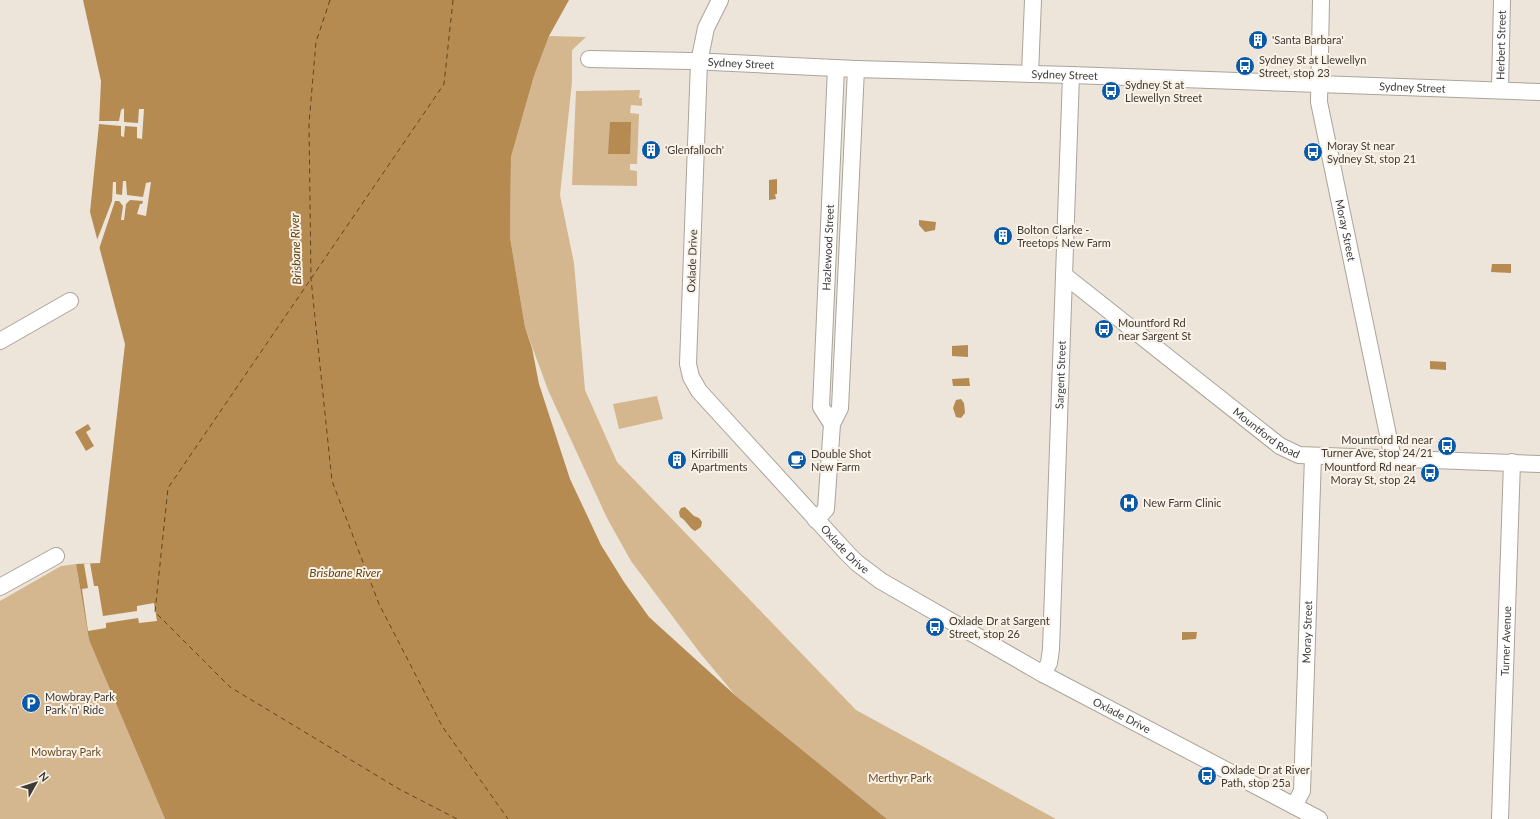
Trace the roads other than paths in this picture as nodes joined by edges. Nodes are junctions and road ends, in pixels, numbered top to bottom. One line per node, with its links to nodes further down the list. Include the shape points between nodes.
1 (720, 0): 6 (street, Oxlade Drive, via 706,28)
2 (1033, 0): 9 (street)
3 (1321, 0): 11 (street, Moray Street)
4 (1502, 0): 12 (street, Herbert Street)
5 (589, 59): 6 (street, Sydney Street)
6 (699, 62): 7 (street, Sydney Street); 22 (street, Oxlade Drive, via 688,364 691,377 699,391)
7 (836, 68): 8 (street, Sydney Street); 17 (street, Hazlewood Street, via 821,407)
8 (856, 69): 9 (street, Sydney Street); 17 (street, Hazlewood Street, via 840,408)
9 (1030, 74): 10 (street, Sydney Street)
10 (1071, 74): 11 (street, Sydney Street); 14 (street, Sargent Street)
11 (1319, 84): 12 (street, Sydney Street); 19 (street, Moray Street, via 1319,102 1325,135)
12 (1500, 89): 13 (street, Sydney Street)
13 (1540, 92)
14 (1064, 275): 18 (street, Mountford Road, via 1280,446 1299,455); 25 (street, Sargent Street, via 1051,649 1049,664)
15 (70, 301): 16 (street)
16 (0, 341)
17 (832, 424): 22 (street, Hazlewood Street, via 826,509)
18 (1313, 456): 19 (street, Mountford Road); 26 (street, Moray Street, via 1302,791)
19 (1393, 459): 20 (street, Mountford Road)
20 (1512, 462): 21 (street, Mountford Road); 28 (street, Turner Avenue)
21 (1540, 464)
22 (816, 520): 25 (street, Oxlade Drive, via 857,564 881,582)
23 (56, 556): 24 (street)
24 (0, 587)
25 (1043, 674): 26 (street, Oxlade Drive)
26 (1294, 806): 27 (street, Oxlade Drive)
27 (1319, 819)
28 (1500, 819)

